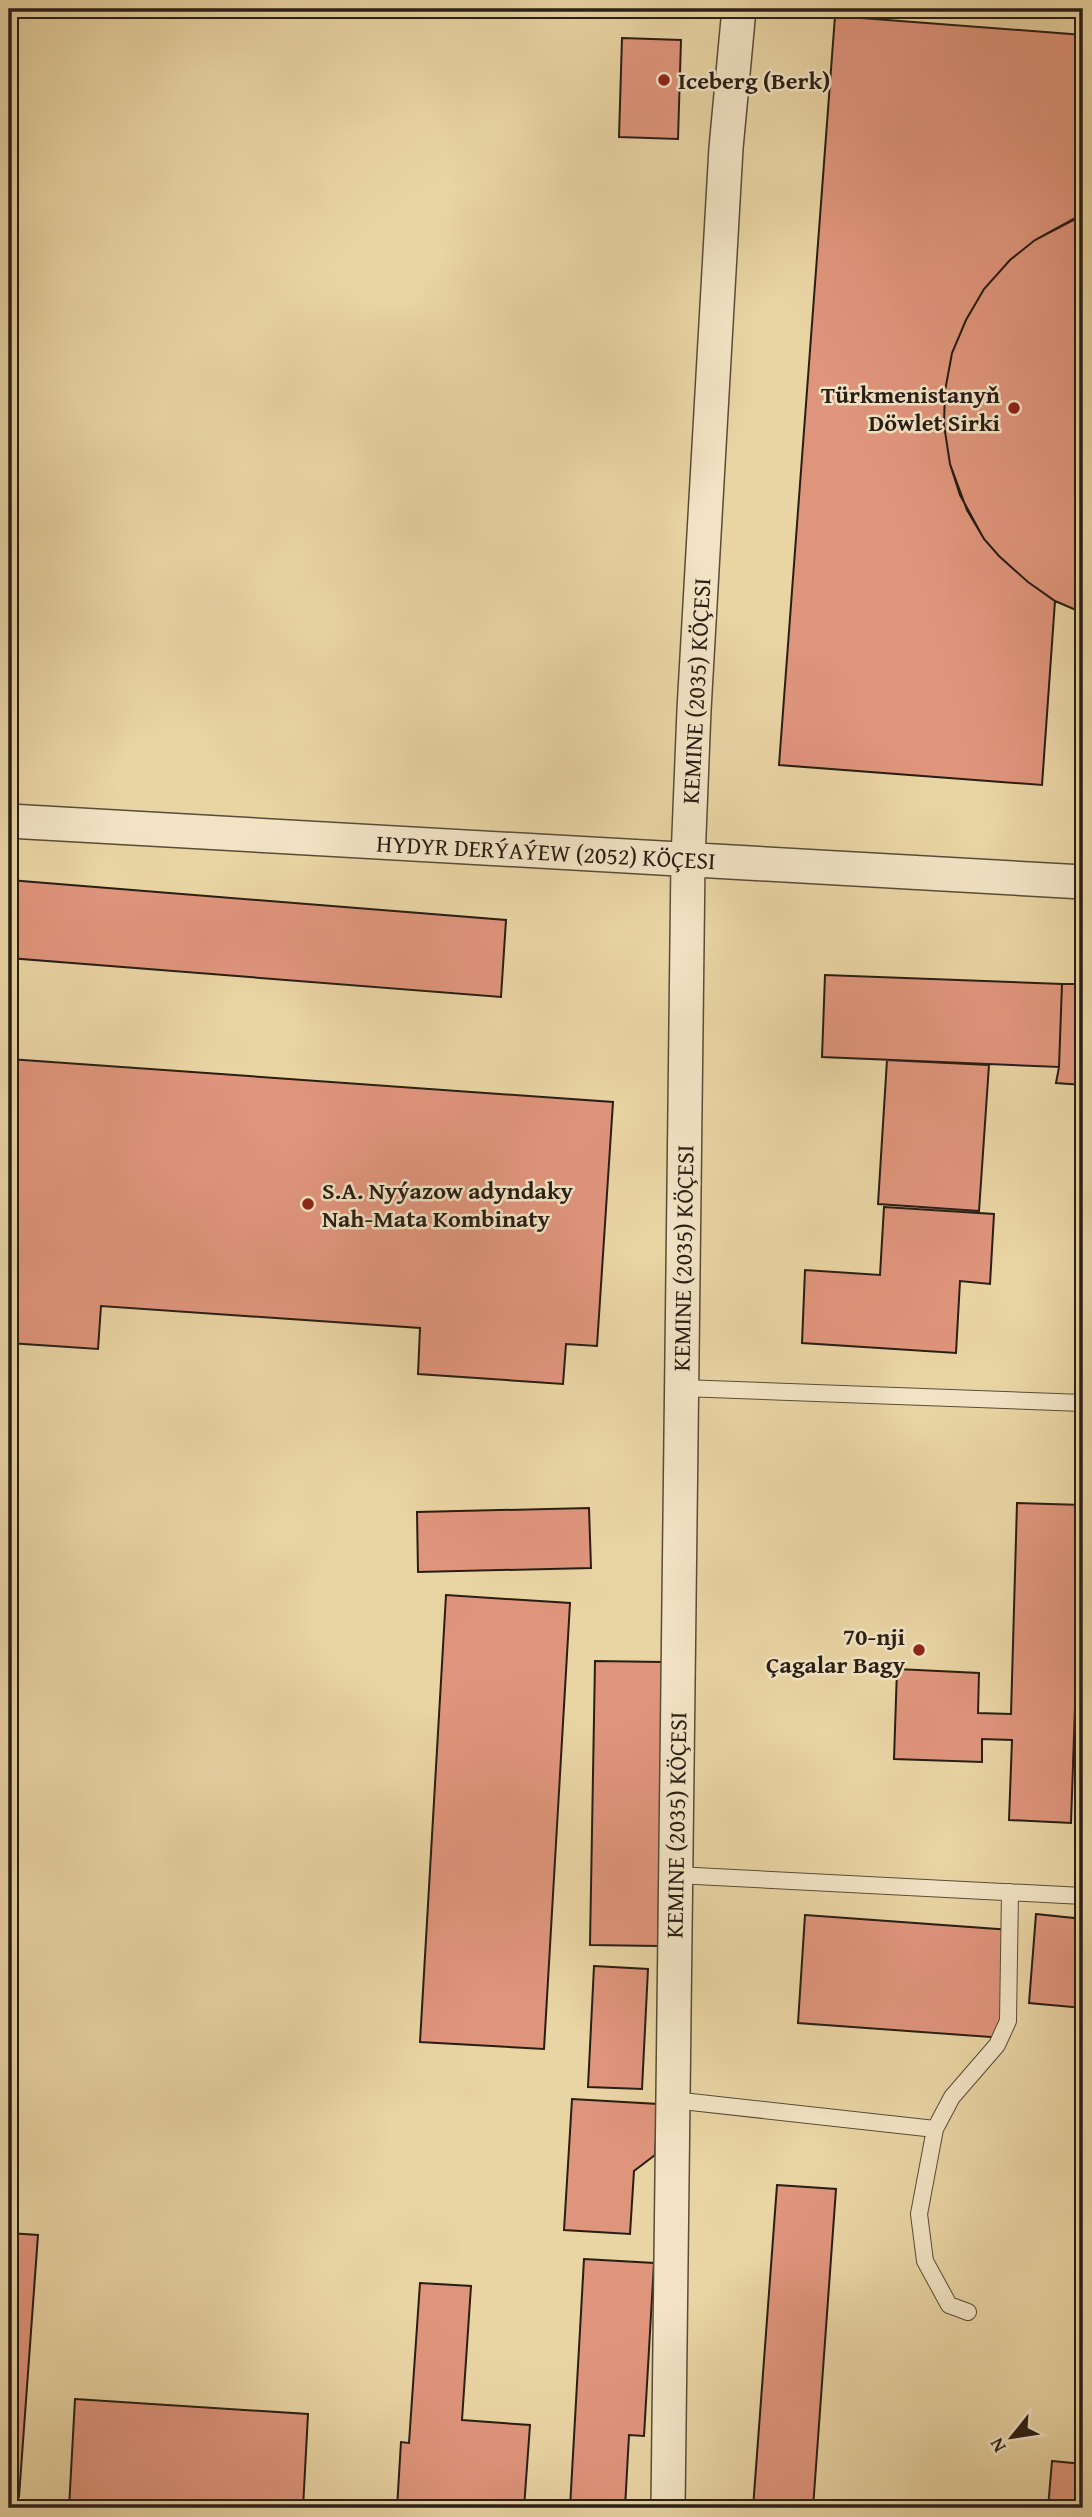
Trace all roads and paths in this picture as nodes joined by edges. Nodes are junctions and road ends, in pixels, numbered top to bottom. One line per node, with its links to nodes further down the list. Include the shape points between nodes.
1 (739, 9): 3 (street, KEMINE (2035) KÖÇESI, via 726,148)
2 (9, 821): 3 (street, HYDYR DERÝAÝEW (2052) KÖÇESI)
3 (688, 860): 4 (street, HYDYR DERÝAÝEW (2052) KÖÇESI); 5 (street, KEMINE (2035) KÖÇESI)
4 (1083, 881)
5 (682, 1388): 6 (lane); 7 (street, KEMINE (2035) KÖÇESI)
6 (1083, 1403)
7 (676, 1875): 8 (lane); 10 (street, KEMINE (2035) KÖÇESI)
8 (1010, 1892): 9 (lane); 11 (lane, via 1008,2021 997,2045 952,2097)
9 (1083, 1896)
10 (673, 2100): 11 (lane); 13 (street, KEMINE (2035) KÖÇESI)
11 (935, 2129): 12 (lane, via 919,2214 925,2261 949,2305)
12 (968, 2312)
13 (668, 2508)

